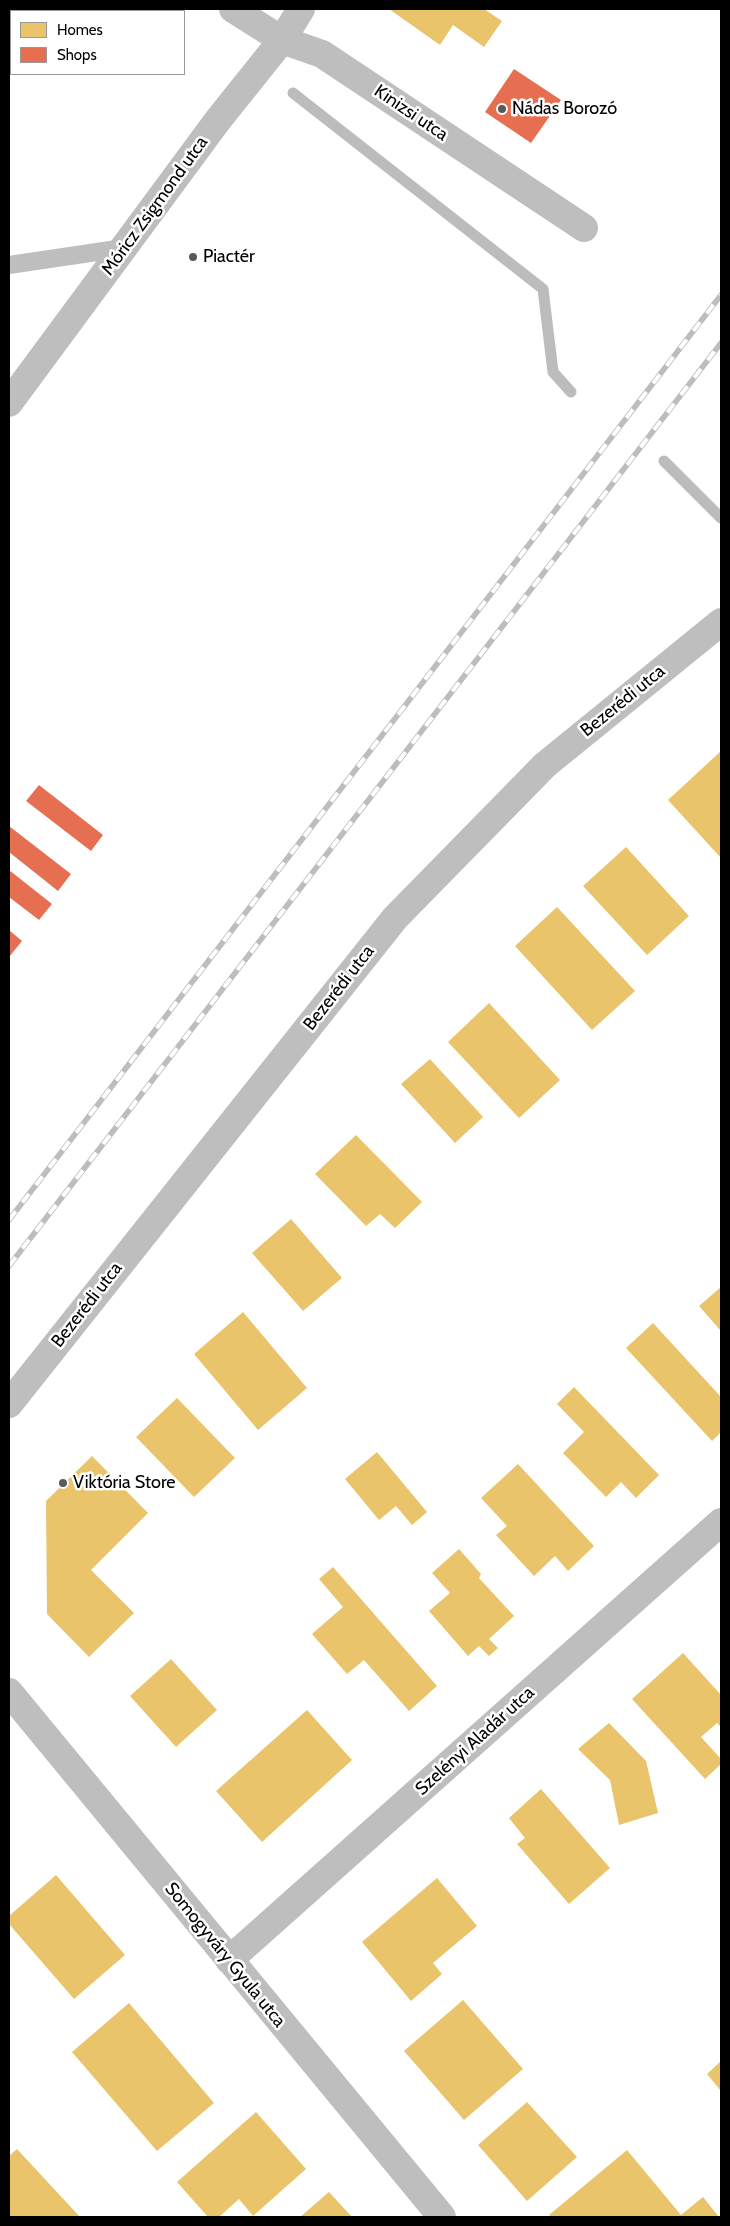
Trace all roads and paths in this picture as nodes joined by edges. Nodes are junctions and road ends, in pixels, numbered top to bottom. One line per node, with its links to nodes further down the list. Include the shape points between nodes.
1 (233, 9): 3 (street, Kinizsi utca)
2 (301, 9): 3 (street, Móricz Zsigmond utca)
3 (282, 40): 4 (street, Kinizsi utca, via 322,54); 5 (street, Móricz Zsigmond utca, via 218,120)
4 (584, 228)
5 (124, 248): 6 (lane); 7 (street, Móricz Zsigmond utca)
6 (9, 265)
7 (11, 397)
8 (721, 622): 9 (street, Bezerédi utca, via 545,765 395,918)
9 (9, 1404)
10 (721, 1522): 12 (street, Szelényi Aladár utca)
11 (9, 1692): 12 (street, Somogyváry Gyula utca)
12 (229, 1960): 13 (street, Somogyváry Gyula utca)
13 (442, 2217)

